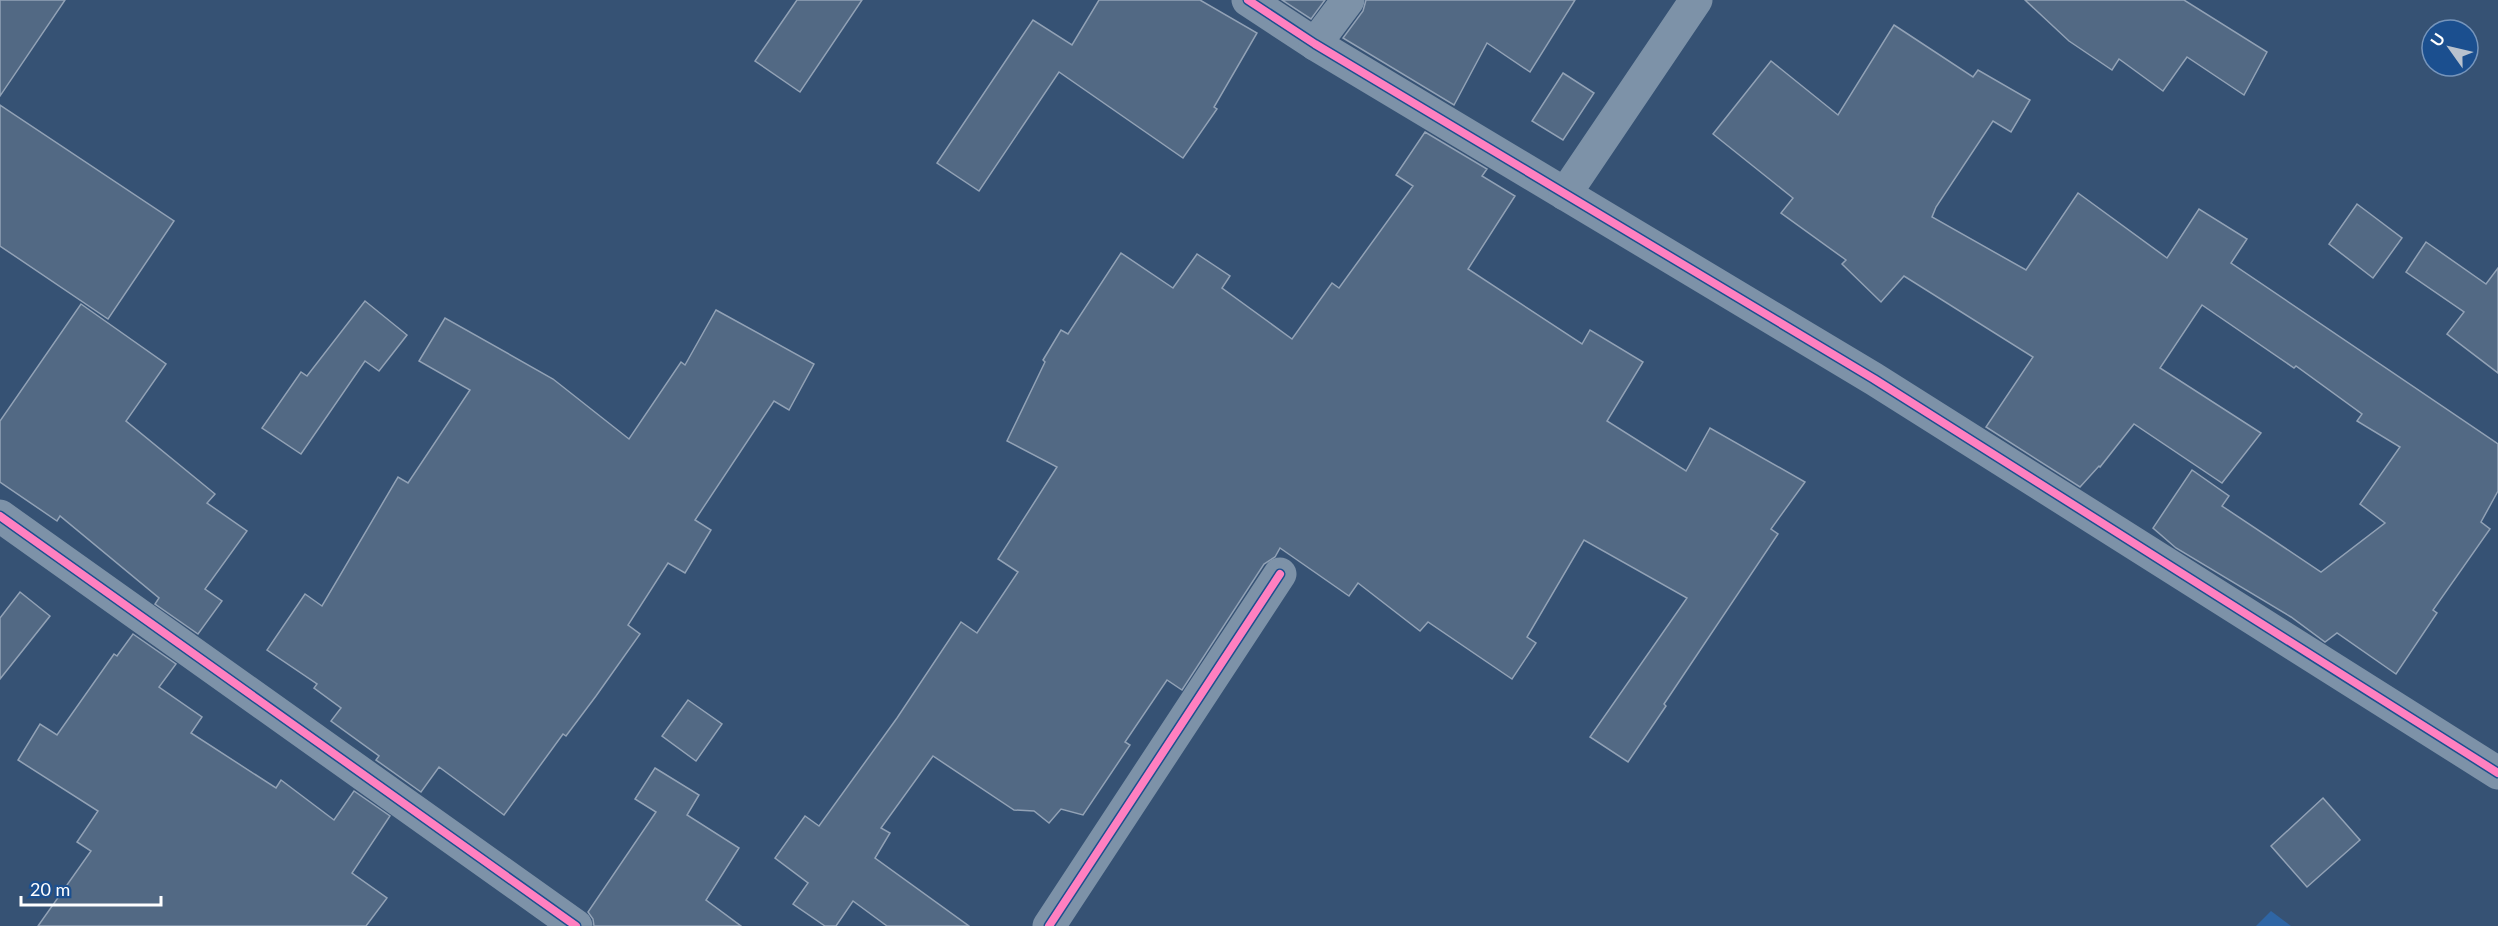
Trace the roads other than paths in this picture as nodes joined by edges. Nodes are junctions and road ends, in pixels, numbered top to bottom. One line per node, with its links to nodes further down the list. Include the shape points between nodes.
1 (1248, 0): 4 (street)
2 (1348, 0): 4 (street)
3 (1696, 0): 5 (street)
4 (1315, 44): 5 (street)
5 (1565, 194): 8 (street, via 1874,379)
6 (0, 516): 9 (street)
7 (1280, 574): 10 (street)
8 (2498, 773)
9 (576, 926)
10 (1049, 926)

